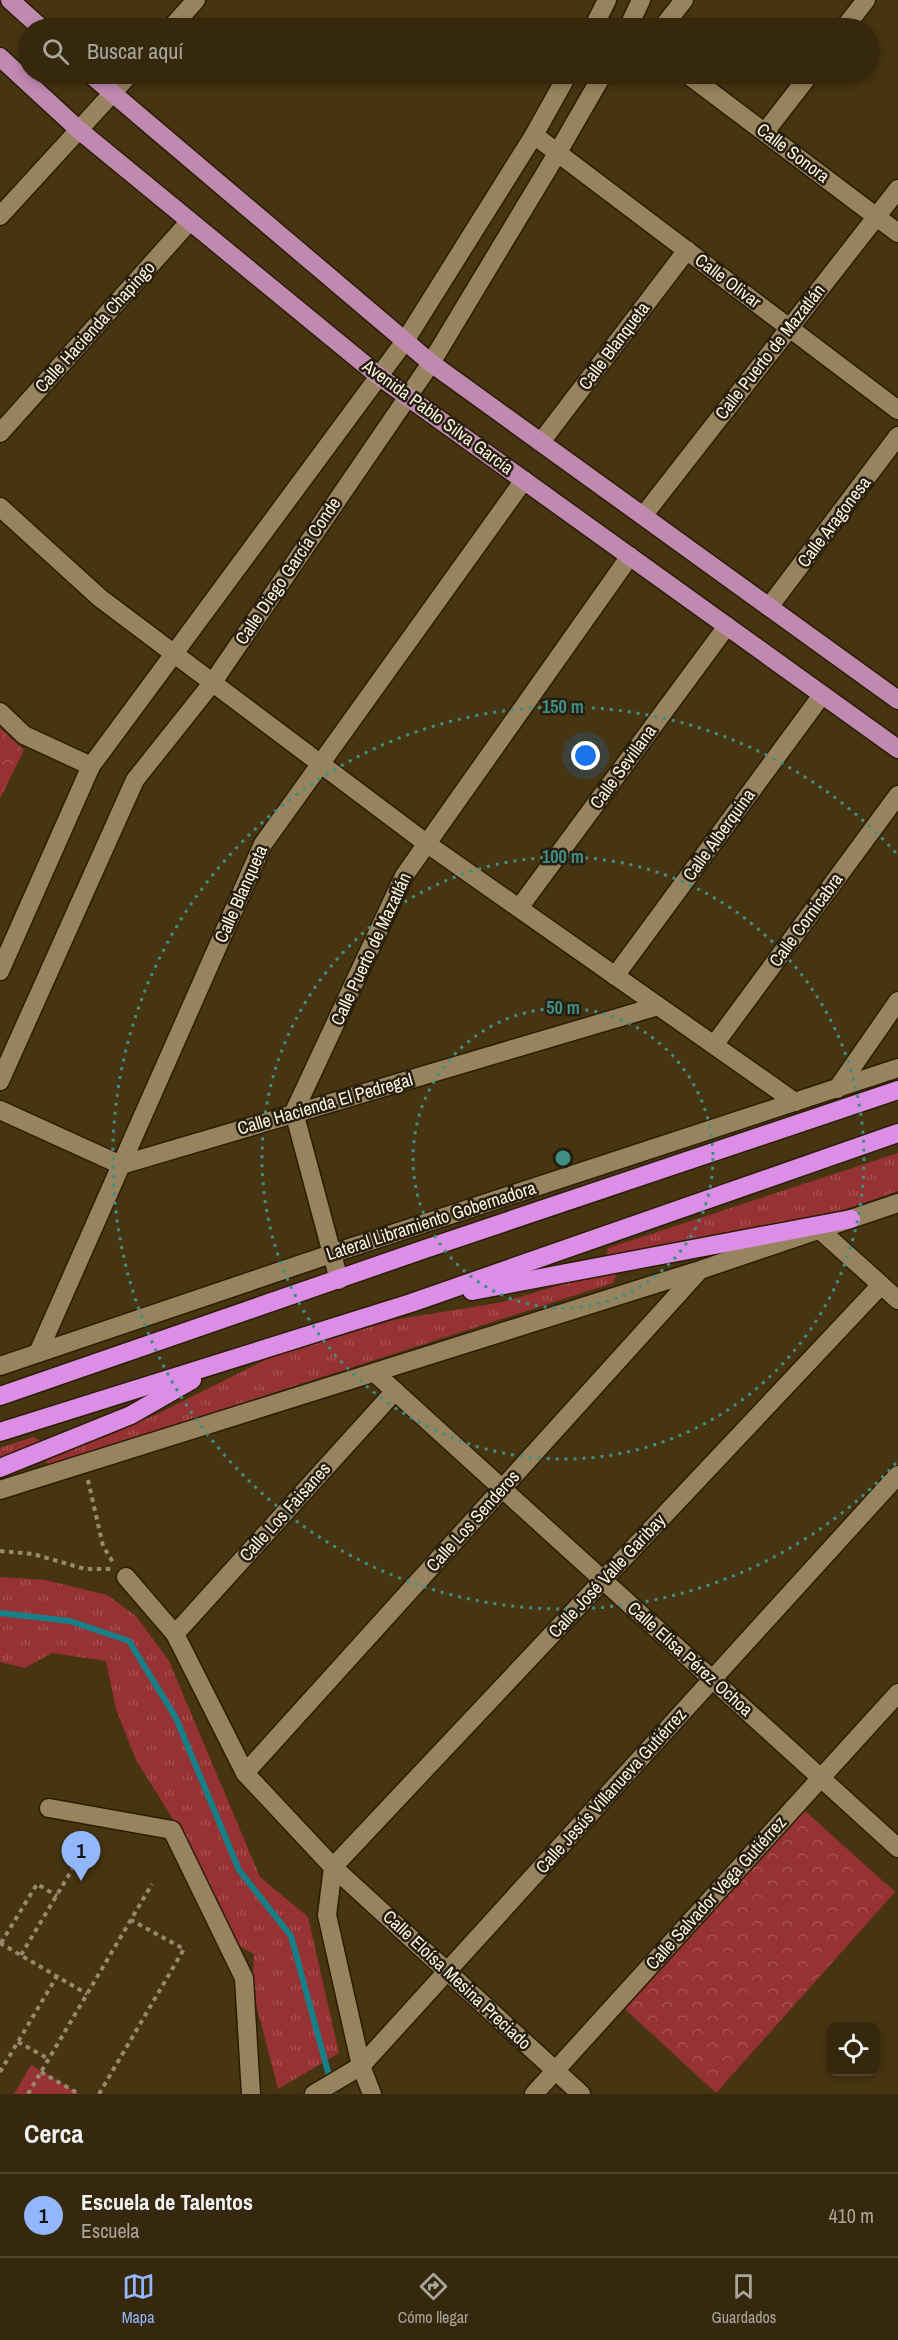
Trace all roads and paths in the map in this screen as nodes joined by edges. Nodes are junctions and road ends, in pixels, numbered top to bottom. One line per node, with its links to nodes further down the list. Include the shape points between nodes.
1 (10, 0): 7 (main road)
2 (196, 0): 8 (street)
3 (607, 0): 9 (street)
4 (641, 0): 10 (street)
5 (684, 0): 11 (street)
6 (866, 0): 12 (street)
7 (30, 18)
8 (180, 18)
9 (598, 18)
10 (633, 18)
11 (670, 18)
12 (852, 18)
13 (0, 57): 14 (main road, Avenida Pablo Silva García)
14 (18, 73)
15 (30, 84): 23 (main road, Avenida Pablo Silva García)
16 (101, 84): 22 (main road)
17 (121, 84): 22 (street)
18 (562, 84): 25 (street)
19 (597, 84): 26 (street, Calle Diego García Conde)
20 (700, 84): 24 (street, Calle Sonora)
21 (802, 84): 24 (street)
22 (112, 94): 23 (street); 34 (main road)
23 (80, 130): 28 (street); 30 (main road, Avenida Pablo Silva García)
24 (765, 132): 29 (street, Calle Sonora)
25 (534, 135): 26 (street, Calle Olivar); 34 (street)
26 (558, 152): 32 (street, Calle Olivar); 35 (street, Calle Diego García Conde)
27 (898, 189): 29 (street, Calle Puerto de Mazatlán)
28 (0, 216)
29 (876, 217): 31 (street, Calle Sonora); 33 (street, Calle Puerto de Mazatlán)
30 (190, 221): 36 (main road, Avenida Pablo Silva García); 39 (street, Calle Hacienda Chapingo)
31 (898, 233)
32 (687, 250): 33 (street, Calle Olivar); 41 (street, Calle Blanqueta)
33 (789, 328): 38 (street, Calle Olivar); 44 (street, Calle Puerto de Mazatlán)
34 (405, 341): 35 (main road); 36 (street)
35 (431, 363): 37 (street, Calle Diego García Conde); 41 (main road)
36 (380, 377): 37 (main road, Avenida Pablo Silva García); 48 (street)
37 (408, 397): 42 (main road, Avenida Pablo Silva García); 49 (street, Calle Diego García Conde)
38 (898, 410)
39 (0, 433)
40 (898, 436): 46 (street, Calle Aragonesa)
41 (541, 442): 44 (main road)
42 (524, 480): 45 (main road, Avenida Pablo Silva García); 54 (street, Calle Blanqueta)
43 (0, 507): 48 (street, via 100,598)
44 (643, 516): 46 (main road)
45 (630, 556): 47 (main road, Avenida Pablo Silva García); 57 (street, Calle Puerto de Mazatlán)
46 (769, 607): 50 (main road)
47 (727, 626): 51 (main road, Avenida Pablo Silva García); 58 (street, Calle Sevillana)
48 (174, 653): 49 (street); 55 (street)
49 (213, 682): 54 (street); 65 (street, Calle Diego García Conde, via 135,780)
50 (895, 692)
51 (822, 695): 53 (main road, Avenida Pablo Silva García); 60 (street, Calle Alberquina)
52 (0, 712): 55 (street, via 24,735)
53 (898, 749)
54 (320, 764): 57 (street); 72 (street, Calle Blanqueta, via 263,844)
55 (91, 766): 59 (street)
56 (898, 795): 63 (street, Calle Cornicabra)
57 (426, 843): 58 (street); 70 (street, Calle Puerto de Mazatlán, via 404,876)
58 (519, 909): 60 (street)
59 (0, 971)
60 (615, 976): 62 (street)
61 (898, 1001): 66 (street)
62 (658, 1006): 63 (street); 70 (street, Calle Hacienda El Pedregal)
63 (714, 1045): 68 (street)
64 (898, 1068): 66 (street, Lateral Libramiento Gobernadora)
65 (0, 1081)
66 (837, 1089): 68 (street, Lateral Libramiento Gobernadora)
67 (898, 1090): 78 (highway)
68 (795, 1102): 76 (street, Lateral Libramiento Gobernadora)
69 (0, 1110): 72 (street)
70 (294, 1112): 72 (street, Calle Hacienda El Pedregal); 76 (street)
71 (898, 1133): 81 (highway)
72 (121, 1165): 82 (street, Calle Blanqueta)
73 (898, 1203): 74 (street)
74 (851, 1219): 75 (street); 81 (highway)
75 (820, 1230): 77 (street); 79 (street)
76 (331, 1254): 78 (street); 82 (street, Lateral Libramiento Gobernadora)
77 (700, 1269): 85 (street); 92 (street, Calle Los Senderos)
78 (339, 1280): 87 (highway)
79 (881, 1284): 80 (street); 96 (street, Calle José Valle Garibay)
80 (898, 1300)
81 (411, 1303): 83 (highway)
82 (38, 1353): 84 (street, Lateral Libramiento Gobernadora)
83 (228, 1359): 88 (highway); 90 (highway, via 131,1415)
84 (0, 1366)
85 (375, 1373): 86 (street, Calle Elisa Pérez Ochoa); 89 (street)
86 (394, 1390): 92 (street, Calle Elisa Pérez Ochoa); 97 (street, Calle Los Faisanes)
87 (0, 1396)
88 (0, 1432)
89 (84, 1463): 93 (street); 94 (path, via 103,1546 117,1569 85,1569 33,1554)
90 (0, 1468)
91 (898, 1475): 98 (street, Calle Jesús Villanueva Gutiérrez)
92 (502, 1488): 96 (street, Calle Elisa Pérez Ochoa); 100 (street, Calle Los Senderos)
93 (0, 1490)
94 (0, 1551)
95 (126, 1577): 97 (street, Calle Eloísa Mesina Preciado)
96 (603, 1580): 98 (street, Calle Elisa Pérez Ochoa); 105 (street, Calle José Valle Garibay)
97 (175, 1634): 100 (street, Calle Eloísa Mesina Preciado)
98 (712, 1679): 101 (street, Calle Elisa Pérez Ochoa); 111 (street, Calle Jesús Villanueva Gutiérrez)
99 (898, 1692): 101 (street, Calle Salvador Vega Gutiérrez)
100 (245, 1773): 105 (street, Calle Eloísa Mesina Preciado)
101 (821, 1778): 103 (street, Calle Elisa Pérez Ochoa); 117 (street, Calle Salvador Vega Gutiérrez)
102 (49, 1808): 124 (street, via 172,1830 244,1978)
103 (898, 1848)
104 (82, 1853): 107 (path)
105 (333, 1867): 111 (street, Calle Eloísa Mesina Preciado); 116 (street, via 327,1915)
106 (152, 1884): 108 (path)
107 (57, 1896): 109 (path, via 37,1884); 110 (path)
108 (131, 1920): 113 (path); 123 (path, via 184,1949)
109 (0, 1943): 110 (path)
110 (21, 1955): 112 (path)
111 (447, 1971): 116 (street, Calle Jesús Villanueva Gutiérrez); 117 (street, Calle Eloísa Mesina Preciado)
112 (57, 1976): 113 (path); 114 (path)
113 (87, 1994): 115 (path)
114 (18, 2042): 115 (path); 118 (path)
115 (49, 2060): 119 (path)
116 (354, 2070): 120 (street, Calle Jesús Villanueva Gutiérrez); 125 (street)
117 (555, 2071): 126 (street, Calle Salvador Vega Gutiérrez); 127 (street, Calle Eloísa Mesina Preciado)
118 (0, 2072)
119 (41, 2072): 121 (path); 122 (path)
120 (320, 2091)
121 (28, 2094)
122 (79, 2094)
123 (99, 2094)
124 (251, 2094)
125 (372, 2094)
126 (534, 2094)
127 (581, 2094)

